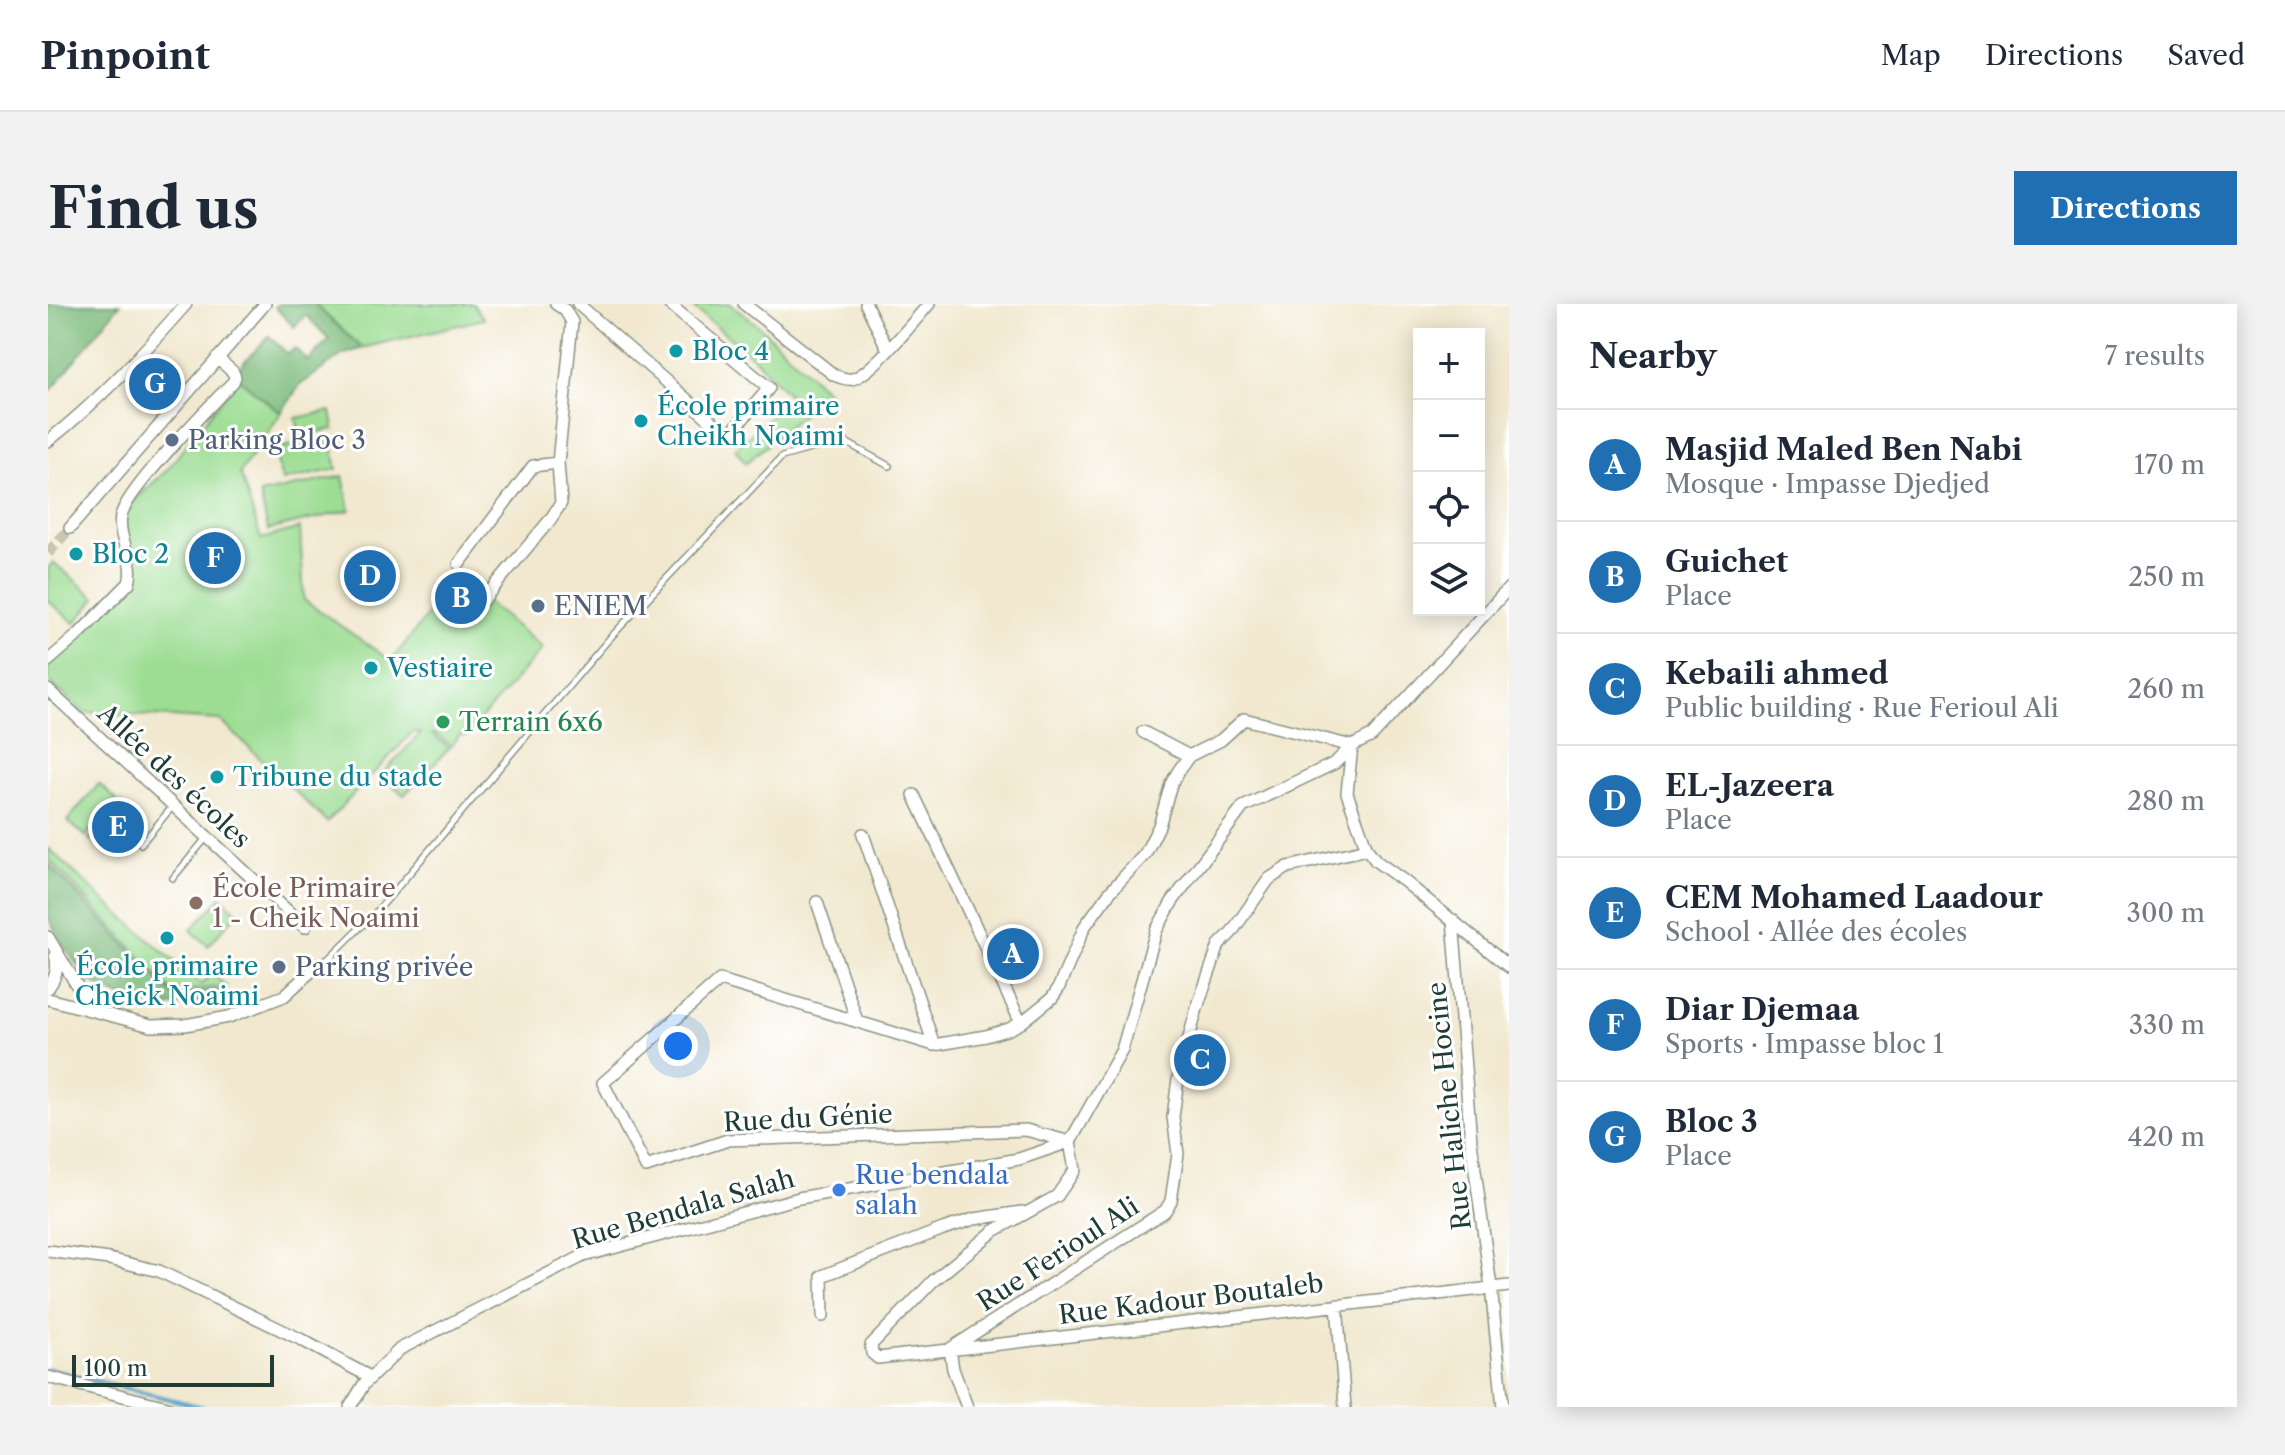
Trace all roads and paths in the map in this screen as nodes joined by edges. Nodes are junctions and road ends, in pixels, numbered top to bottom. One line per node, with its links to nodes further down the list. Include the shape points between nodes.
1 (186, 304): 11 (street, via 81,415)
2 (265, 304): 10 (street)
3 (556, 304): 12 (street, via 572,322)
4 (578, 304): 5 (street, via 730,434 769,388)
5 (669, 304)
6 (744, 304): 9 (street, via 843,378 862,374)
7 (866, 304): 9 (street)
8 (929, 304): 9 (street)
9 (888, 350)
10 (217, 358): 14 (street); 18 (street, via 234,379 123,508 120,529 129,583)
11 (48, 441)
12 (558, 463): 15 (street, via 533,466); 17 (street, via 561,503)
13 (889, 466): 34 (lane, via 842,440 782,457 609,639 380,908)
14 (70, 528)
15 (459, 564)
16 (1509, 588): 21 (street, via 1372,736)
17 (483, 600)
18 (48, 661)
19 (48, 690): 24 (street, Allée des écoles)
20 (1143, 732): 22 (street)
21 (1352, 746): 22 (street, via 1244,719 1221,740); 28 (street, via 1347,793); 42 (street, via 1335,763 1243,807 1172,902 1156,931 1122,1050)
22 (1189, 756): 40 (street, via 1171,784 1145,854 1085,926 1052,998)
23 (914, 795): 40 (street)
24 (174, 805): 26 (street, Allée des écoles); 27 (lane)
25 (863, 834): 41 (street)
26 (207, 837): 29 (lane); 32 (street, Allée des écoles)
27 (141, 844)
28 (1367, 849): 31 (street); 49 (street, Rue Ferioul Ali, via 1288,867 1269,879 1219,945 1178,1079 1173,1117 1178,1154 1165,1211)
29 (173, 878)
30 (817, 902): 39 (street)
31 (1453, 920): 35 (street); 46 (street, Rue Haliche Hocine, via 1471,1141)
32 (305, 927)
33 (48, 938): 36 (street, via 58,964); 38 (street, via 79,989)
34 (318, 965): 38 (street, via 284,996 229,1017 151,1026)
35 (1509, 967)
36 (48, 988)
37 (48, 999): 38 (street)
38 (103, 1013)
39 (857, 1021): 41 (street); 42 (street, Rue du Génie, via 720,980 603,1083 646,1167 728,1140 1026,1130)
40 (1021, 1023): 41 (street, via 986,1036)
41 (934, 1045)
42 (1070, 1142): 43 (street, via 1075,1170 1057,1196); 51 (street, Rue Bendala Salah, via 1019,1159 799,1198 583,1256 400,1349)
43 (1031, 1211): 48 (street, via 974,1219 822,1276); 49 (street, Rue Kadour Boutaleb, via 994,1231 933,1281 871,1345 878,1358)
44 (48, 1251): 51 (street, via 159,1271)
45 (1509, 1286): 46 (street, Rue Kadour Boutaleb)
46 (1491, 1287): 47 (street, Rue Kadour Boutaleb); 56 (street, Rue Haliche Hocine)
47 (1337, 1305): 49 (street, Rue Kadour Boutaleb); 55 (street)
48 (823, 1316)
49 (950, 1349): 54 (street)
50 (48, 1377): 52 (street)
51 (370, 1377): 53 (street, Rue Bendala Salah)
52 (167, 1407)
53 (350, 1407)
54 (967, 1407)
55 (1345, 1407)
56 (1503, 1407)

